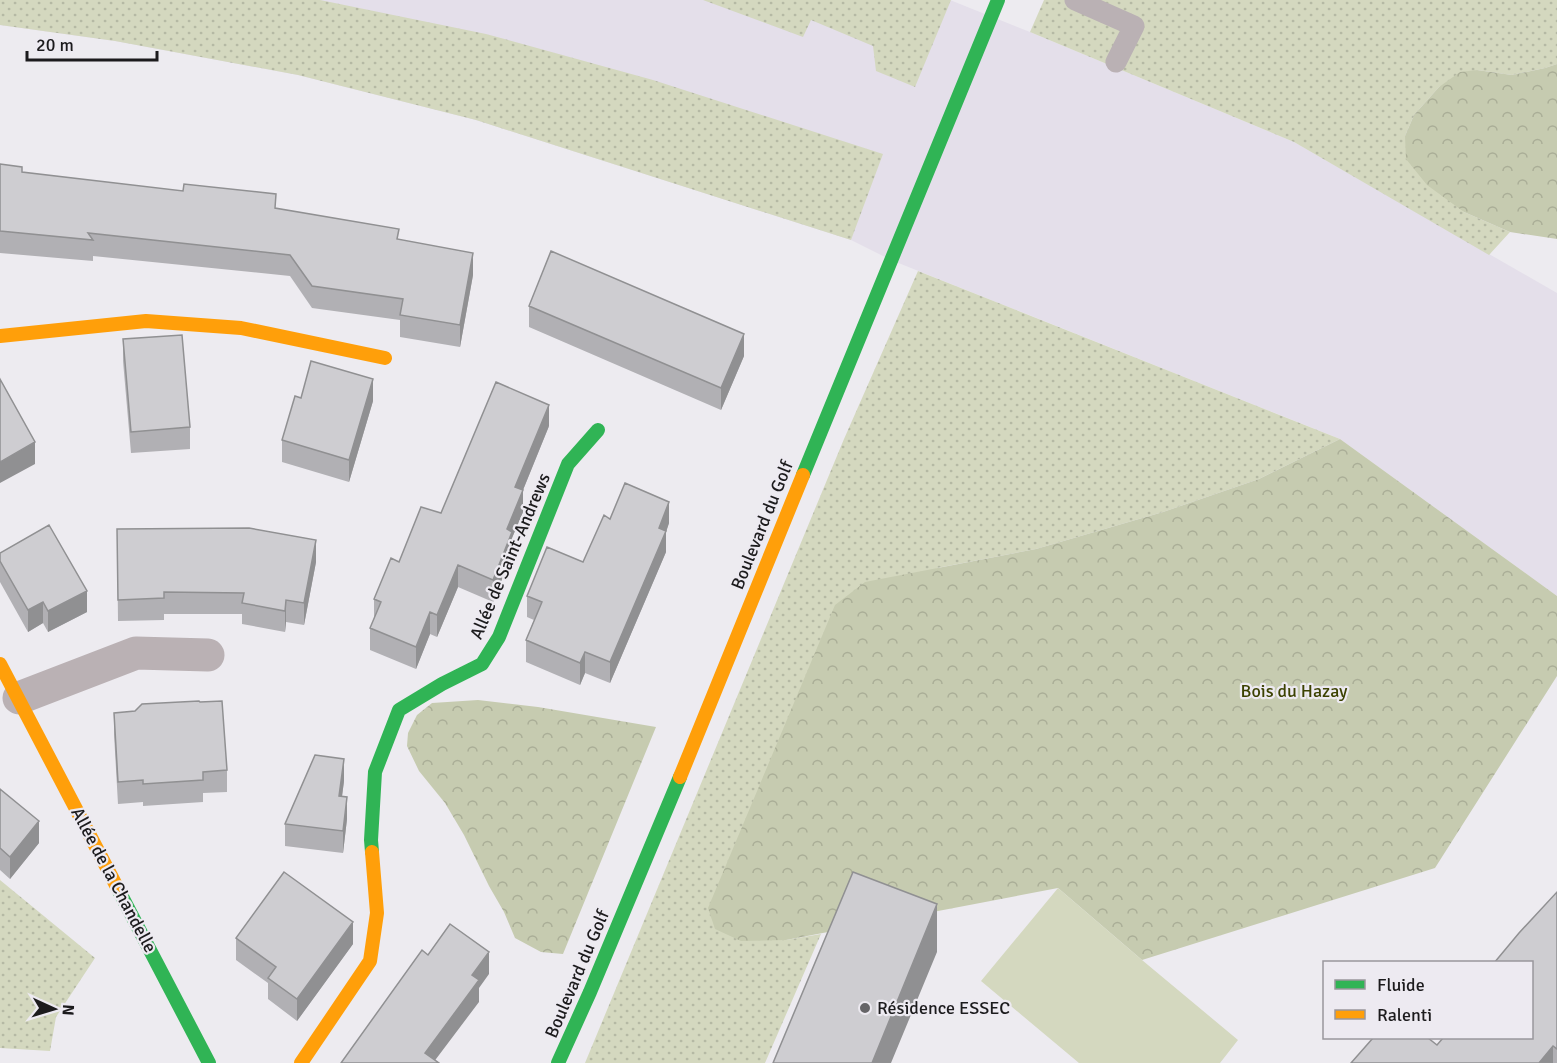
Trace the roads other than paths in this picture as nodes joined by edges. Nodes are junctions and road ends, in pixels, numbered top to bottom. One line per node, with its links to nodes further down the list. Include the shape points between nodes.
1 (998, 0): 12 (street, Boulevard du Golf)
2 (1075, 0): 3 (lane, via 1134,26)
3 (1116, 62)
4 (0, 336): 5 (street, via 146,321 241,328)
5 (385, 358)
6 (598, 430): 11 (street, Allée de Saint-Andrews, via 568,464 499,637 482,664 399,710 375,772 371,840 376,913 370,961)
7 (208, 655): 9 (street, via 136,653)
8 (0, 664): 9 (street, Allée de la Chandelle)
9 (19, 698): 10 (street, Allée de la Chandelle)
10 (209, 1063)
11 (301, 1063)
12 (558, 1063)

